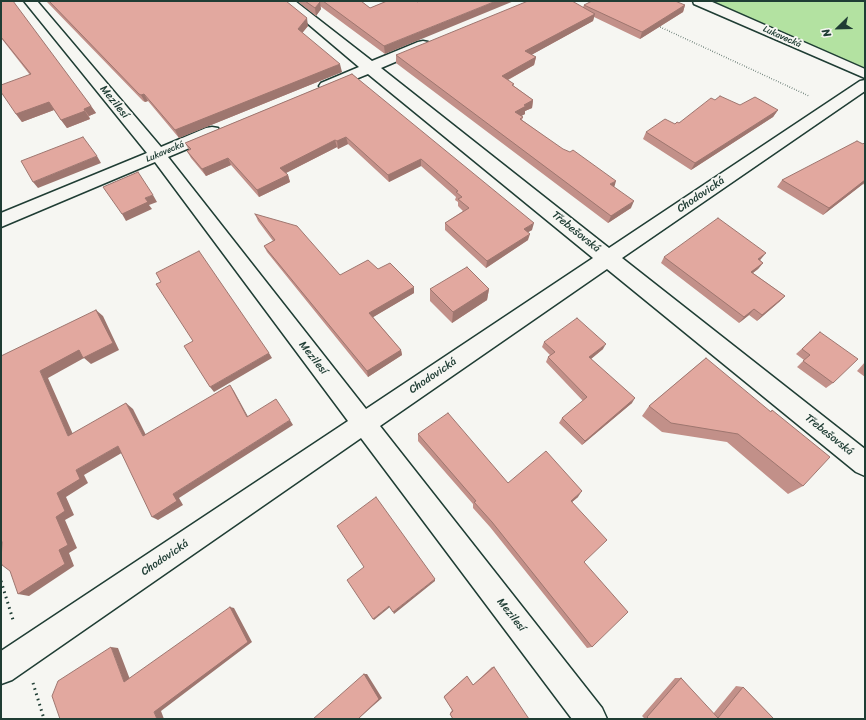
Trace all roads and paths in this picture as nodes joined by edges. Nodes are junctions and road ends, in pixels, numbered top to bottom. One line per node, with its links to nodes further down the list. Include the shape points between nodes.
1 (30, 1): 12 (street, Mezilesí)
2 (287, 1): 6 (street, Třebešovská)
3 (698, 1): 7 (street, Lukavecká)
4 (654, 24): 10 (path)
5 (437, 40): 6 (street)
6 (371, 67): 9 (street); 14 (street, Třebešovská)
7 (865, 74)
8 (865, 84): 10 (street, Chodovická)
9 (313, 91)
10 (831, 107): 14 (street, Chodovická)
11 (227, 126): 12 (street, Lukavecká)
12 (158, 155): 13 (street, Lukavecká); 15 (street, Mezilesí)
13 (1, 220)
14 (608, 258): 15 (street, Chodovická); 16 (street, Třebešovská)
15 (363, 423): 17 (street, Chodovická); 18 (street, Mezilesí)
16 (865, 464)
17 (1, 669)
18 (591, 719)

